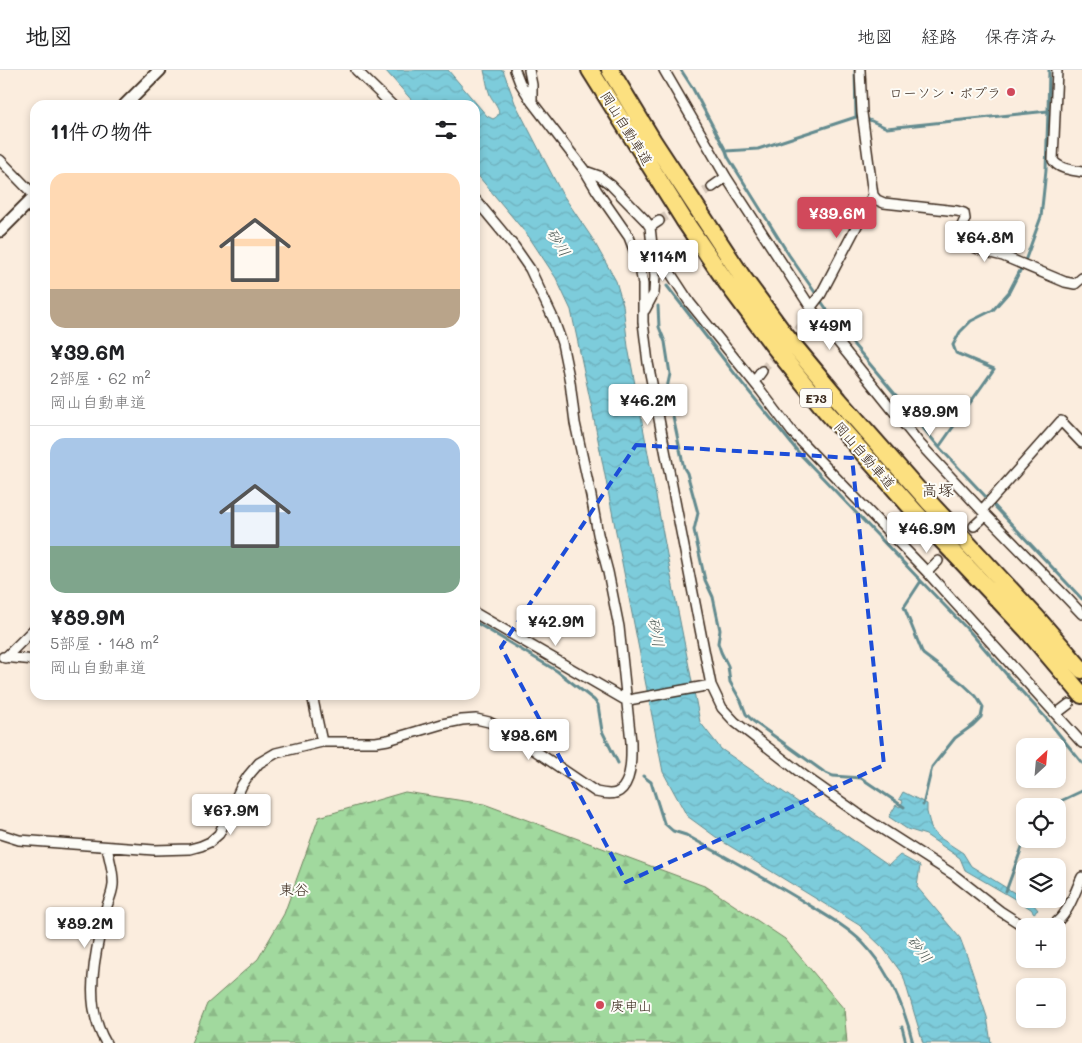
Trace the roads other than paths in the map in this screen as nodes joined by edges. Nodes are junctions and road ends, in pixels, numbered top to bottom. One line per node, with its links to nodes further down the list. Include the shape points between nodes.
1 (160, 70): 10 (street)
2 (356, 70): 11 (street)
3 (515, 70): 12 (street)
4 (529, 70): 12 (street)
5 (590, 70): 44 (highway, 岡山自動車道 / E73, via 684,220 772,344 916,513 1027,630)
6 (610, 70): 42 (highway, 岡山自動車道 / E73, via 735,267 785,335 909,480)
7 (664, 70): 16 (street)
8 (860, 70): 19 (street, via 862,117)
9 (1057, 70): 15 (street, via 1053,160 1060,167)
10 (130, 100)
11 (387, 100)
12 (532, 102): 14 (street)
13 (0, 160): 18 (street)
14 (585, 171): 23 (street, via 612,185); 28 (street, via 636,252 643,284)
15 (1082, 172)
16 (726, 177): 17 (street); 27 (street)
17 (712, 187)
18 (30, 191)
19 (873, 195): 26 (street, via 884,203 964,213 966,219 959,232 959,240 965,244 1065,282 1075,284); 27 (street)
20 (30, 201): 24 (street)
21 (480, 205): 46 (street, via 530,269 562,343 575,423 619,627)
22 (659, 221): 23 (street)
23 (650, 227): 25 (street)
24 (0, 231)
25 (652, 245): 28 (street, via 654,293); 31 (street, via 690,303)
26 (1082, 278)
27 (813, 306): 29 (street); 33 (street, via 920,444)
28 (643, 314): 43 (street, via 648,363)
29 (805, 322)
30 (762, 371): 31 (street)
31 (754, 382): 36 (street, via 798,438)
32 (1082, 443): 33 (street, via 1061,421)
33 (987, 507): 34 (street); 37 (street)
34 (974, 526)
35 (938, 561): 36 (street)
36 (927, 572): 47 (street)
37 (1082, 614)
38 (480, 616): 46 (street)
39 (30, 633): 40 (street)
40 (3, 657): 41 (street)
41 (30, 660)
42 (1082, 670)
43 (707, 686): 46 (street); 54 (street, via 735,722 806,777 954,875)
44 (1076, 699): 47 (street)
45 (313, 700): 48 (street)
46 (630, 700): 48 (street, via 631,768 622,790 610,794 596,792 503,729 476,719 442,724 376,742)
47 (1056, 714): 49 (street)
48 (322, 742): 51 (street, via 259,762 242,785 219,834 210,842 190,850)
49 (1082, 743)
50 (0, 834): 51 (street, via 19,840)
51 (107, 847): 55 (street, via 113,885 97,946 93,980 97,1019)
52 (1082, 877): 53 (street)
53 (1060, 918)
54 (1016, 921)
55 (106, 1043)

